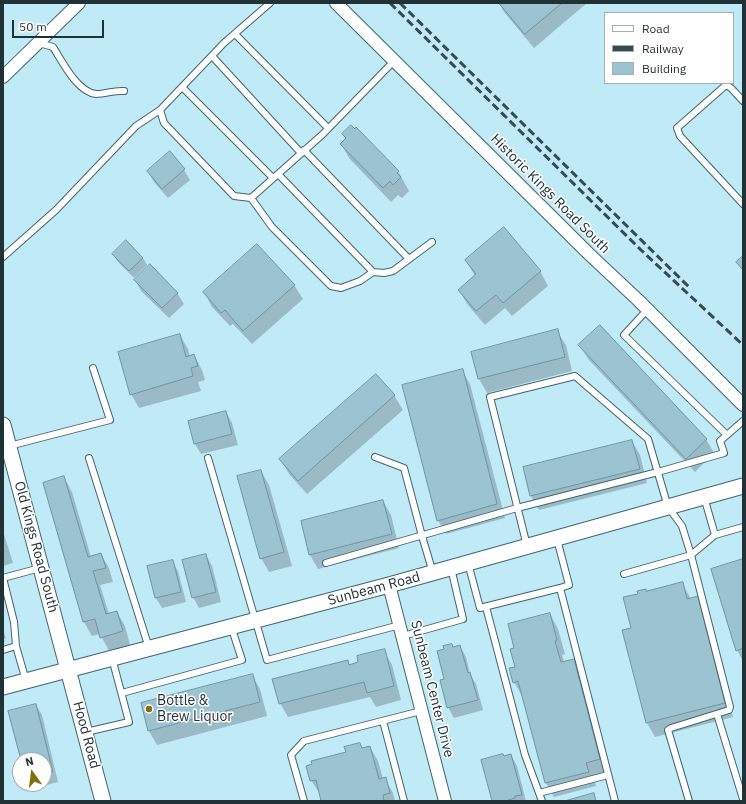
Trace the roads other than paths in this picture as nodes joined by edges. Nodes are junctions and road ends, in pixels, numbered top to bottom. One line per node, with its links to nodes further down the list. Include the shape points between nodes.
1 (79, 3): 5 (street)
2 (270, 3): 4 (lane)
3 (336, 3): 7 (street, Historic Kings Road South)
4 (235, 34): 6 (lane); 13 (lane)
5 (39, 43): 8 (street); 10 (lane, via 53,47 67,71 94,94)
6 (212, 56): 9 (lane); 14 (lane)
7 (394, 61): 13 (lane); 22 (street, Historic Kings Road South)
8 (3, 77)
9 (182, 87): 12 (lane); 15 (lane)
10 (124, 91)
11 (743, 101): 17 (lane, via 726,85 677,128 680,136)
12 (160, 110): 16 (lane, via 164,123 234,196); 19 (lane, via 136,126 56,210)
13 (328, 128): 14 (lane)
14 (303, 152): 15 (lane); 20 (lane)
15 (276, 176): 16 (lane); 21 (lane)
16 (251, 198): 21 (lane, via 272,227 331,286 341,288 360,281)
17 (743, 204)
18 (432, 242): 20 (lane)
19 (3, 257)
20 (409, 259): 21 (lane, via 393,271 384,274)
21 (373, 272)
22 (647, 310): 24 (street, Historic Kings Road South); 27 (lane, via 624,335)
23 (92, 368): 28 (lane, via 110,420)
24 (743, 405)
25 (743, 421): 27 (lane)
26 (3, 425): 28 (street, Old Kings Road South)
27 (727, 435): 32 (lane, via 720,441 724,453)
28 (7, 444): 45 (street, Old Kings Road South)
29 (375, 457): 39 (lane, via 404,468)
30 (89, 458): 57 (lane)
31 (208, 458): 53 (lane)
32 (658, 472): 35 (lane); 36 (lane); 36 (lane, via 648,438 575,376 490,397)
33 (743, 486): 34 (street, Sunbeam Road)
34 (704, 497): 35 (street, Sunbeam Road); 38 (lane)
35 (668, 507): 40 (street, Sunbeam Road); 42 (lane, via 682,526)
36 (517, 508): 39 (lane); 41 (lane)
37 (743, 526): 38 (lane)
38 (715, 535): 42 (lane)
39 (422, 536): 43 (lane); 47 (lane)
40 (556, 538): 41 (street, Sunbeam Road); 51 (lane, via 569,585)
41 (527, 546): 44 (street, Sunbeam Road)
42 (691, 555): 48 (lane); 65 (lane, via 730,707 729,710)
43 (326, 563)
44 (468, 563): 46 (street, Sunbeam Road); 52 (lane, via 480,608)
45 (41, 568): 49 (lane); 60 (street, Old Kings Road South)
46 (450, 568): 47 (street, Sunbeam Road); 55 (lane, via 463,619)
47 (433, 573): 50 (street, Sunbeam Road)
48 (624, 574)
49 (3, 578): 56 (lane, via 14,622)
50 (389, 585): 53 (street, Sunbeam Road); 55 (street, Sunbeam Center Drive)
51 (560, 588): 52 (lane); 68 (lane)
52 (486, 607): 69 (lane, via 524,755)
53 (255, 620): 54 (street, Sunbeam Road); 55 (lane, via 267,660)
54 (231, 626): 57 (street, Sunbeam Road); 63 (lane, via 242,660)
55 (401, 630): 64 (street, Sunbeam Center Drive)
56 (16, 646): 58 (lane); 61 (lane)
57 (150, 648): 59 (street, Sunbeam Road)
58 (3, 650)
59 (112, 658): 60 (street, Sunbeam Road); 63 (lane)
60 (68, 669): 61 (street, Sunbeam Road); 67 (street, Hood Road)
61 (26, 681): 62 (street, Sunbeam Road)
62 (3, 687)
63 (122, 693): 67 (lane, via 129,722)
64 (422, 711): 66 (lane); 74 (street, Sunbeam Center Drive)
65 (717, 714): 70 (lane); 77 (lane, via 668,730)
66 (383, 721): 72 (lane, via 304,741 292,755); 73 (lane)
67 (86, 732): 71 (street, Hood Road)
68 (608, 775): 69 (lane); 76 (lane)
69 (539, 793): 75 (lane)
70 (743, 799)
71 (103, 801)
72 (304, 801)
73 (404, 801)
74 (445, 801)
75 (542, 801)
76 (615, 801)
77 (689, 801)

